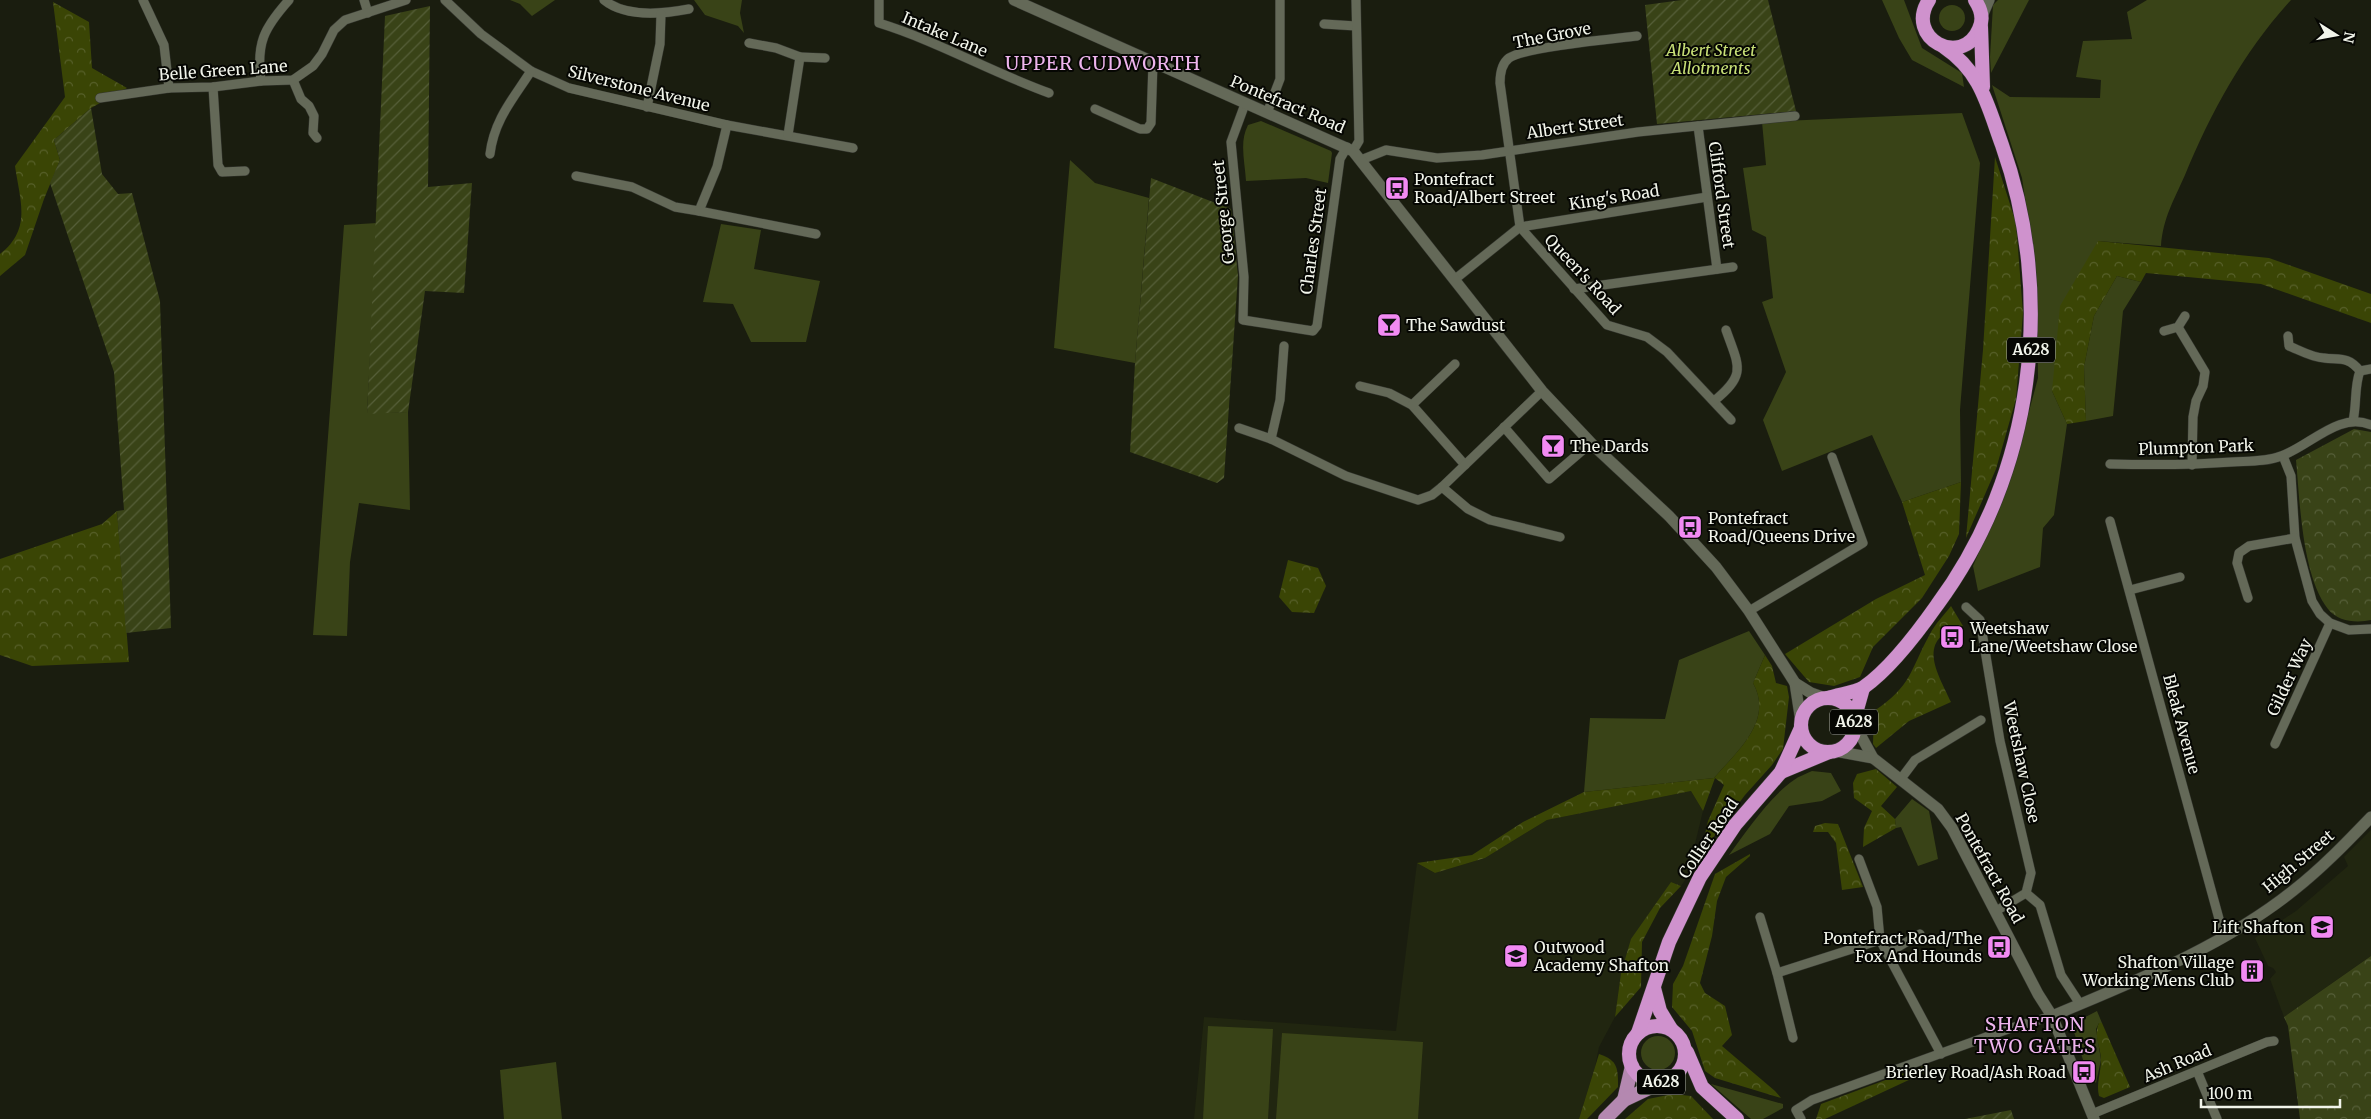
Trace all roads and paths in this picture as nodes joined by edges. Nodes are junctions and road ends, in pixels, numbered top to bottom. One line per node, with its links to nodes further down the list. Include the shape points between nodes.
1 (143, 0): 32 (street, via 164,45)
2 (289, 0): 30 (street, via 265,31 260,46)
3 (364, 0): 16 (street)
4 (406, 0): 16 (street, Belle Green Lane)
5 (445, 0): 28 (street, Silverstone Avenue, via 481,34)
6 (604, 0): 17 (street, via 630,10)
7 (879, 0): 33 (street, Intake Lane, via 879,23 916,35)
8 (1014, 0): 27 (street, Pontefract Road)
9 (1280, 0): 39 (street, via 1280,79)
10 (1356, 0): 20 (street)
11 (1916, 0): 21 (highway, A628)
12 (1930, 0): 21 (highway, via 1923,16)
13 (1975, 0): 18 (highway, A628)
14 (1989, 0): 18 (street)
15 (689, 9): 17 (street)
16 (368, 13): 29 (street, Belle Green Lane, via 345,20 334,30 312,66)
17 (661, 14): 37 (street, via 660,44)
18 (1981, 22): 24 (highway, via 1970,42 1962,47); 34 (highway, A628)
19 (1324, 24): 20 (street)
20 (1356, 26): 46 (street, via 1359,141)
21 (1924, 26): 24 (highway, A628, via 1928,35)
22 (1637, 36): 47 (street, The Grove, via 1530,51 1509,58 1500,74)
23 (749, 43): 25 (street)
24 (1944, 47): 34 (highway, A628, via 1970,69)
25 (800, 57): 26 (street); 43 (street)
26 (824, 58)
27 (1153, 63): 36 (street, Pontefract Road); 38 (street, via 1151,123 1147,129 1140,129)
28 (531, 71): 37 (street, Silverstone Avenue, via 569,88); 48 (street, via 500,118 492,135)
29 (293, 80): 30 (street, Belle Green Lane); 44 (street, via 301,100 310,106 314,116 313,133)
30 (261, 81): 31 (street, Belle Green Lane)
31 (213, 87): 32 (street, Belle Green Lane); 50 (street, via 218,165 222,172)
32 (169, 88): 35 (street, Belle Green Lane)
33 (1048, 93)
34 (1984, 93): 98 (highway, A628, via 2010,167 2027,244 2031,353 2025,397 2010,459 1995,501 1960,570 1908,642)
35 (100, 98)
36 (1245, 104): 39 (street, Pontefract Road); 62 (street, George Street, via 1231,142 1244,277 1243,320)
37 (647, 106): 41 (street, Silverstone Avenue)
38 (1095, 109)
39 (1267, 112): 46 (street, Pontefract Road)
40 (1795, 116): 42 (street, Albert Street)
41 (727, 125): 43 (street, Silverstone Avenue); 53 (street, via 717,167)
42 (1698, 126): 47 (street, Albert Street); 52 (street, Clifford Street)
43 (788, 135): 45 (street, Silverstone Avenue)
44 (317, 138)
45 (853, 148)
46 (1350, 149): 49 (street, Pontefract Road); 62 (street, Charles Street, via 1340,159 1317,326 1313,331)
47 (1508, 151): 49 (street, Albert Street, via 1446,158 1386,150); 54 (street)
48 (490, 154)
49 (1361, 160): 58 (street, Pontefract Road)
50 (245, 171)
51 (576, 176): 53 (street, via 632,187 675,207)
52 (1707, 197): 54 (street, King's Road); 57 (street, Clifford Street)
53 (699, 211): 55 (street)
54 (1520, 227): 58 (street); 59 (street, Queen's Road)
55 (816, 234)
56 (1733, 267): 57 (street)
57 (1718, 269): 59 (street)
58 (1454, 280): 71 (street, Pontefract Road)
59 (1574, 289): 72 (street, Queen's Road, via 1608,325 1647,337 1667,352)
60 (2185, 316): 61 (street)
61 (2178, 327): 64 (street); 85 (street, via 2205,372 2193,417)
62 (1304, 330)
63 (1726, 330): 72 (street, via 1738,372 1731,386)
64 (2164, 331)
65 (2288, 336): 69 (street, via 2289,346 2324,358 2354,363)
66 (1284, 346): 79 (street, via 1280,400)
67 (1455, 364): 73 (street)
68 (2371, 369): 69 (street)
69 (2360, 371): 75 (street, via 2355,385)
70 (1360, 386): 73 (street, via 1389,393)
71 (1542, 391): 77 (street); 80 (street, Pontefract Road)
72 (1714, 401): 74 (street, Queen's Road)
73 (1412, 405): 84 (street)
74 (1731, 420)
75 (2353, 421): 76 (street); 81 (street, Plumpton Park, via 2312,437)
76 (2371, 425)
77 (1504, 427): 80 (street, via 1549,479); 84 (street)
78 (1239, 428): 79 (street)
79 (1271, 440): 86 (street, via 1346,476 1418,500)
80 (1590, 443): 94 (street, Pontefract Road, via 1668,516 1716,567)
81 (2283, 456): 85 (street, Plumpton Park); 89 (street, via 2291,476)
82 (1832, 457): 94 (street, via 1864,543)
83 (2110, 464): 85 (street, Plumpton Park)
84 (1465, 465): 86 (street)
85 (2192, 465)
86 (1442, 487): 88 (street, via 1468,509 1490,520)
87 (2110, 521): 91 (street, Bleak Avenue)
88 (1560, 537)
89 (2295, 538): 92 (street, via 2249,546 2239,554 2237,563); 95 (street, via 2312,601)
90 (2180, 577): 91 (street)
91 (2130, 590): 114 (street, Bleak Avenue)
92 (2248, 598)
93 (1966, 607): 110 (street, Weetshaw Close, via 1980,620 2000,741 2032,873)
94 (1749, 611): 97 (street, Pontefract Road)
95 (2330, 623): 96 (street, via 2349,630); 103 (street, Gilder Way)
96 (2371, 629)
97 (1796, 683): 99 (street, Pontefract Road); 102 (street, Pontefract Road)
98 (1863, 688): 99 (highway, A628); 101 (highway, A628)
99 (1827, 698): 101 (highway, A628, via 1842,702); 102 (highway, A628, via 1809,706)
100 (1981, 720): 107 (street, via 1915,760)
101 (1854, 721): 104 (highway, A628, via 1850,740); 105 (street, Pontefract Road)
102 (1801, 725): 104 (highway, A628, via 1807,743 1821,752); 106 (highway, Collier Road / A628)
103 (2275, 744)
104 (1832, 752): 105 (street, Pontefract Road); 106 (highway, Collier Road / A628)
105 (1873, 758): 107 (street, Pontefract Road)
106 (1781, 772): 118 (highway, Collier Road / A628, via 1734,825 1700,877 1669,942)
107 (1900, 780): 111 (street, Pontefract Road, via 1938,809 1952,828)
108 (2371, 817): 114 (street, High Street, via 2294,891)
109 (1859, 859): 115 (street, via 1876,907)
110 (2026, 893): 111 (street); 119 (street, via 2040,905 2061,975)
111 (1996, 911): 120 (street, Pontefract Road)
112 (1760, 917): 117 (street)
113 (1920, 934): 116 (street)
114 (2224, 937): 119 (street, High Street, via 2165,968)
115 (1880, 940): 116 (street); 117 (street)
116 (1888, 953): 126 (street)
117 (1777, 972): 123 (street)
118 (1654, 988): 121 (highway, A628, via 1660,1011); 122 (highway, Collier Road / A628)
119 (2080, 1004): 120 (street, High Street)
120 (2052, 1016): 126 (street); 132 (street, Pontefract Road)
121 (1671, 1029): 122 (highway, via 1654,1026); 125 (highway, A628)
122 (1638, 1033): 127 (highway, A628, via 1629,1049)
123 (1793, 1038)
124 (2274, 1041): 128 (street, Ash Road)
125 (1686, 1049): 129 (highway, A628, via 1684,1064 1674,1077); 130 (highway, A628)
126 (1941, 1054): 135 (street, via 1812,1100 1796,1110)
127 (1632, 1066): 129 (highway, A628, via 1647,1080); 131 (main road)
128 (2197, 1071): 132 (street, Ash Road); 136 (street)
129 (1664, 1081): 130 (highway, A628); 131 (main road)
130 (1702, 1087): 134 (highway, A628)
131 (1624, 1100): 133 (main road)
132 (2094, 1116)
133 (1605, 1119)
134 (1737, 1119)
135 (1802, 1119)
136 (2217, 1119)

